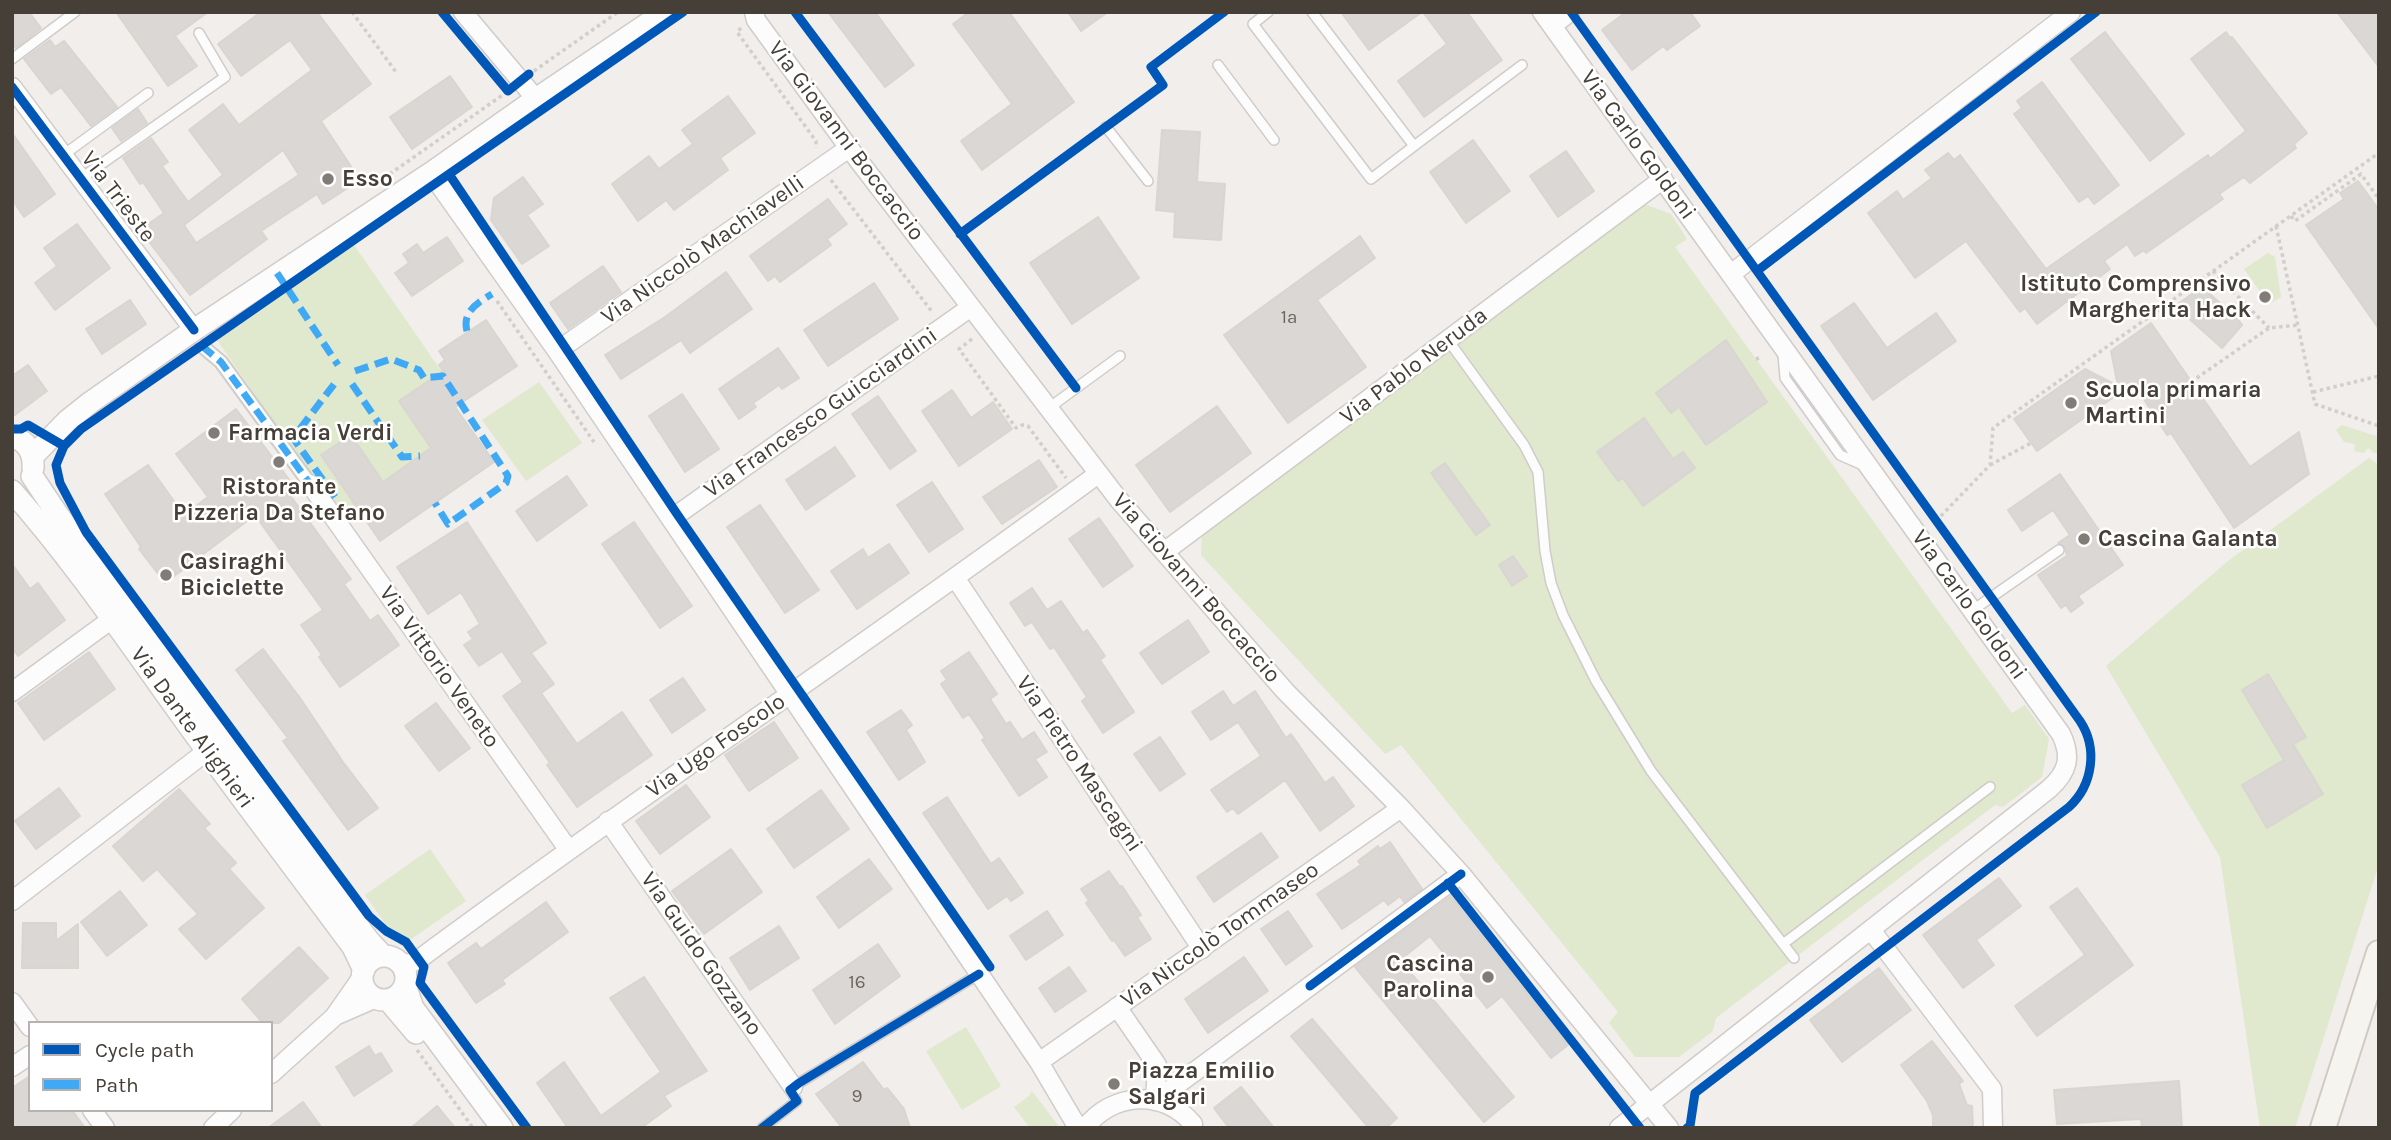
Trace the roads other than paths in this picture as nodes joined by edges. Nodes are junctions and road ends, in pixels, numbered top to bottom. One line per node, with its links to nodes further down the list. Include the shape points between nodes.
1 (75, 12): 11 (lane)
2 (463, 12): 16 (street, via 525,77)
3 (1268, 12): 19 (lane, via 1253,23 1371,179)
4 (1312, 12): 19 (lane)
5 (1570, 12): 9 (street)
6 (2071, 12): 26 (street)
7 (659, 14): 16 (street)
8 (745, 18): 20 (street, Via Giovanni Boccaccio)
9 (1547, 19): 24 (street, Via Carlo Goldoni)
10 (199, 33): 23 (lane, via 225,77)
11 (12, 59)
12 (1218, 65): 18 (lane)
13 (1522, 65): 19 (lane)
14 (12, 87): 21 (street, Via Trieste)
15 (148, 93): 21 (lane)
16 (536, 99): 22 (street)
17 (1106, 127): 25 (lane)
18 (1274, 140)
19 (1414, 146)
20 (849, 148): 27 (street, Via Giovanni Boccaccio); 30 (street, Via Niccolò Machiavelli, via 827,170)
21 (62, 156): 23 (street, Via Trieste)
22 (431, 173): 28 (street); 30 (street)
23 (80, 179): 28 (street, Via Trieste)
24 (1663, 179): 26 (street, Via Carlo Goldoni); 29 (street, Via Pablo Neruda)
25 (1148, 181)
26 (1731, 274): 42 (street, Via Carlo Goldoni)
27 (971, 307): 32 (street, Via Giovanni Boccaccio); 38 (street, Via Francesco Guicciardini)
28 (198, 338): 34 (street, via 76,414); 36 (street, via 221,362)
29 (1448, 340): 40 (street, Via Pablo Neruda); 54 (lane, via 1524,445 1538,472 1551,583 1591,673 1651,771)
30 (556, 351): 38 (street)
31 (1119, 356): 32 (lane)
32 (1050, 412): 35 (street, Via Giovanni Boccaccio)
33 (12, 437): 34 (street, Via Dante Alighieri, via 23,441)
34 (32, 466): 37 (street, via 26,484); 58 (street, Via Dante Alighieri, via 58,515 344,907)
35 (1098, 474): 40 (street, Via Giovanni Boccaccio); 41 (street, Via Ugo Foscolo)
36 (310, 484): 50 (street, Via Vittorio Veneto)
37 (12, 491): 43 (street, Via Dante Alighieri)
38 (671, 519): 45 (street)
39 (2059, 550): 42 (lane)
40 (1164, 552): 48 (street, Via Giovanni Boccaccio, via 1284,691)
41 (956, 579): 45 (street, Via Ugo Foscolo); 55 (street, Via Pietro Mascagni)
42 (1973, 610): 53 (street, Via Carlo Goldoni, via 2061,734 2067,768 2049,789)
43 (112, 619): 44 (street); 46 (street, Via Dante Alighieri)
44 (12, 692)
45 (789, 696): 49 (street, Via Ugo Foscolo); 60 (street)
46 (206, 751): 52 (street); 59 (street, Via Dante Alighieri, via 354,947)
47 (1990, 788): 54 (lane)
48 (1401, 808): 51 (street, Via Giovanni Boccaccio); 55 (street, Via Niccolò Tommaseo)
49 (608, 821): 50 (street, Via Ugo Foscolo); 71 (street, Via Guido Gozzano)
50 (568, 849): 58 (street, Via Ugo Foscolo, via 418,960)
51 (1461, 874): 72 (street); 73 (street, Via Giovanni Boccaccio)
52 (12, 901)
53 (1871, 930): 73 (street, Via Carlo Goldoni); 86 (street, via 1992,1089)
54 (1783, 944): 57 (lane)
55 (1202, 949): 64 (street, Via Niccolò Tommaseo)
56 (2379, 953): 87 (main road)
57 (1794, 958)
58 (392, 960): 59 (street, via 369,962); 61 (street, via 404,970)
59 (363, 974): 62 (street, via 367,992); 65 (street)
60 (979, 974): 68 (street); 71 (lane)
61 (405, 985): 62 (street, via 401,992); 80 (street, via 413,1008)
62 (382, 999): 65 (street); 79 (street, via 403,1016)
63 (12, 1002): 66 (street)
64 (1117, 1007): 68 (street, Via Niccolò Tommaseo); 72 (street, via 1157,1065)
65 (334, 1017): 70 (street)
66 (28, 1024)
67 (28, 1056): 69 (street)
68 (1039, 1062): 82 (street)
69 (12, 1067)
70 (273, 1072)
71 (793, 1087): 81 (lane, via 790,1090 797,1101)
72 (1155, 1101): 76 (street, via 1179,1111); 83 (street, via 1132,1099 1112,1105)
73 (1649, 1104): 84 (street, Via Carlo Goldoni); 85 (street, Via Giovanni Boccaccio)
74 (93, 1112): 77 (street)
75 (230, 1112): 78 (street)
76 (1194, 1124)
77 (105, 1128)
78 (213, 1128)
79 (487, 1128)
80 (502, 1128)
81 (762, 1128)
82 (1078, 1128)
83 (1085, 1128)
84 (1619, 1128)
85 (1668, 1128)
86 (1993, 1128)
87 (2323, 1128)

